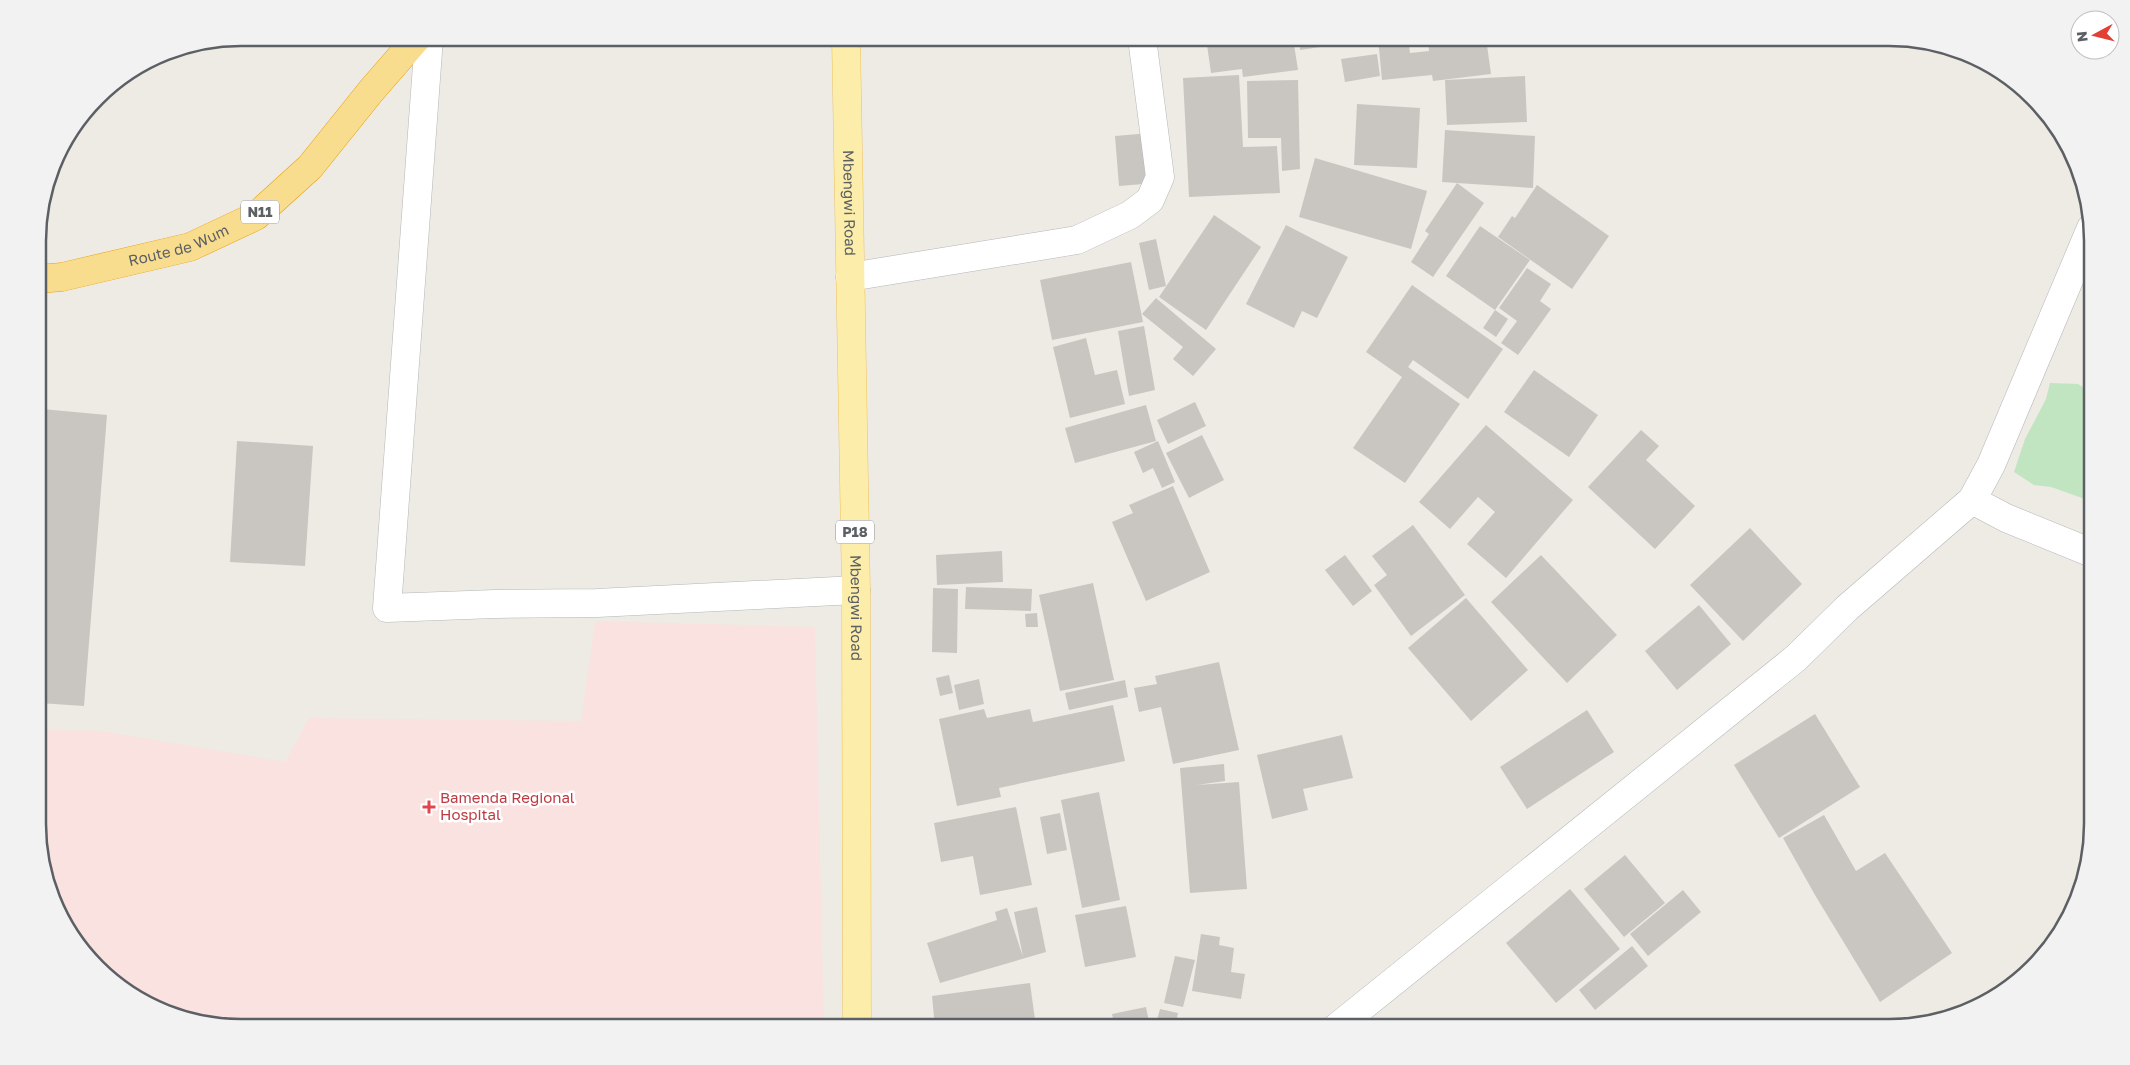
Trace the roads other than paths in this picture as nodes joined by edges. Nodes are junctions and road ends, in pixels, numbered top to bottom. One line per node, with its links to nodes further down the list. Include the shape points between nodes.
1 (410, 46): 7 (highway, Route de Wum / N11, via 310,167 256,216 190,248 62,278)
2 (428, 46): 10 (street, via 387,608 597,603)
3 (846, 46): 6 (main road, Mbengwi Road / P18)
4 (1143, 46): 6 (street, via 1160,177 1150,200 1130,215 1077,240)
5 (2084, 245): 8 (street, via 1991,465)
6 (850, 277): 10 (main road, Mbengwi Road / P18)
7 (46, 279)
8 (1972, 500): 9 (street, via 2006,518); 12 (street, via 1847,608 1796,658)
9 (2084, 550)
10 (856, 590): 11 (main road, Mbengwi Road / P18)
11 (857, 1019)
12 (1347, 1019)

